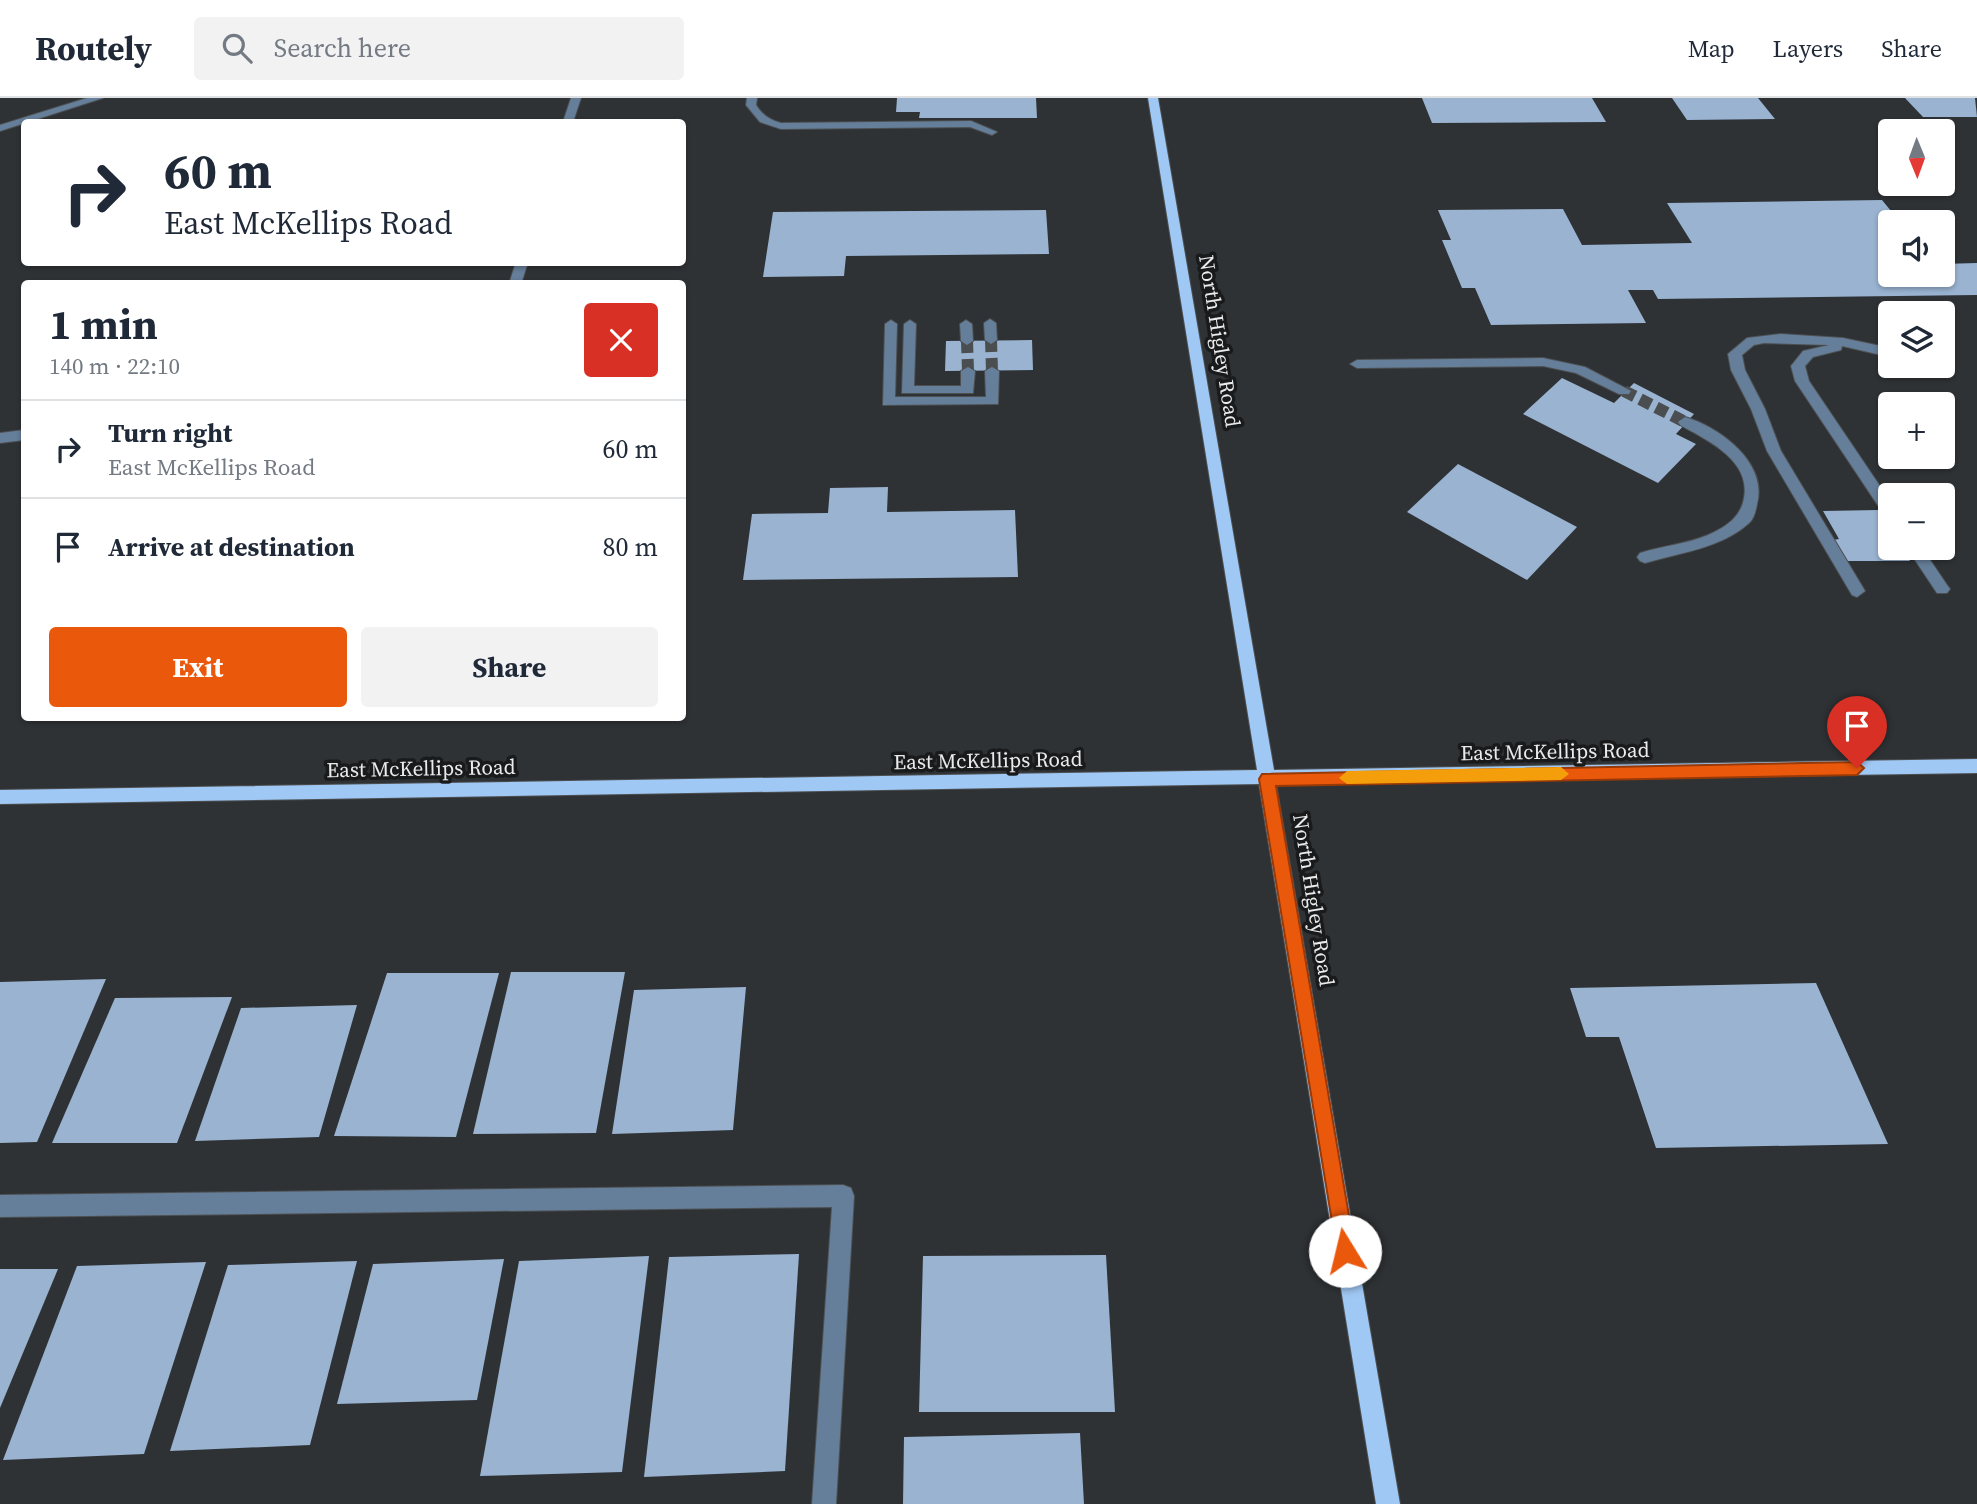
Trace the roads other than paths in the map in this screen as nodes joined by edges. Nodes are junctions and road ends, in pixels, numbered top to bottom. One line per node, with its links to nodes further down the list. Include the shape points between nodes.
1 (98, 98): 5 (street)
2 (576, 98): 6 (street)
3 (752, 98): 9 (street, via 757,115 780,126 971,124)
4 (1153, 98): 31 (main road, North Higley Road)
5 (29, 119)
6 (569, 119)
7 (21, 122): 8 (street)
8 (0, 128)
9 (992, 132)
10 (990, 323): 14 (street)
11 (891, 324): 19 (street, via 888,402 993,401)
12 (910, 324): 20 (street, via 906,390 968,390)
13 (966, 324): 15 (street)
14 (991, 340)
15 (967, 341)
16 (1846, 344): 17 (street); 25 (street, via 1808,354 1798,366 1802,381); 29 (street, via 1774,338 1750,341 1735,354 1774,452)
17 (1878, 351)
18 (1357, 364): 21 (street, via 1543,362 1580,370)
19 (992, 370)
20 (968, 371)
21 (1624, 391)
22 (1685, 422): 26 (street, via 1725,443 1752,481 1751,501 1745,519 1713,539)
23 (21, 435): 24 (street)
24 (0, 438)
25 (1878, 494)
26 (1645, 557)
27 (1922, 560): 28 (street)
28 (1942, 589)
29 (1857, 590)
30 (1977, 766): 31 (main road, East McKellips Road)
31 (1267, 779): 32 (main road, East McKellips Road); 35 (main road, North Higley Road)
32 (0, 797)
33 (0, 1206): 34 (street, via 843,1196)
34 (824, 1504)
35 (1388, 1504)

